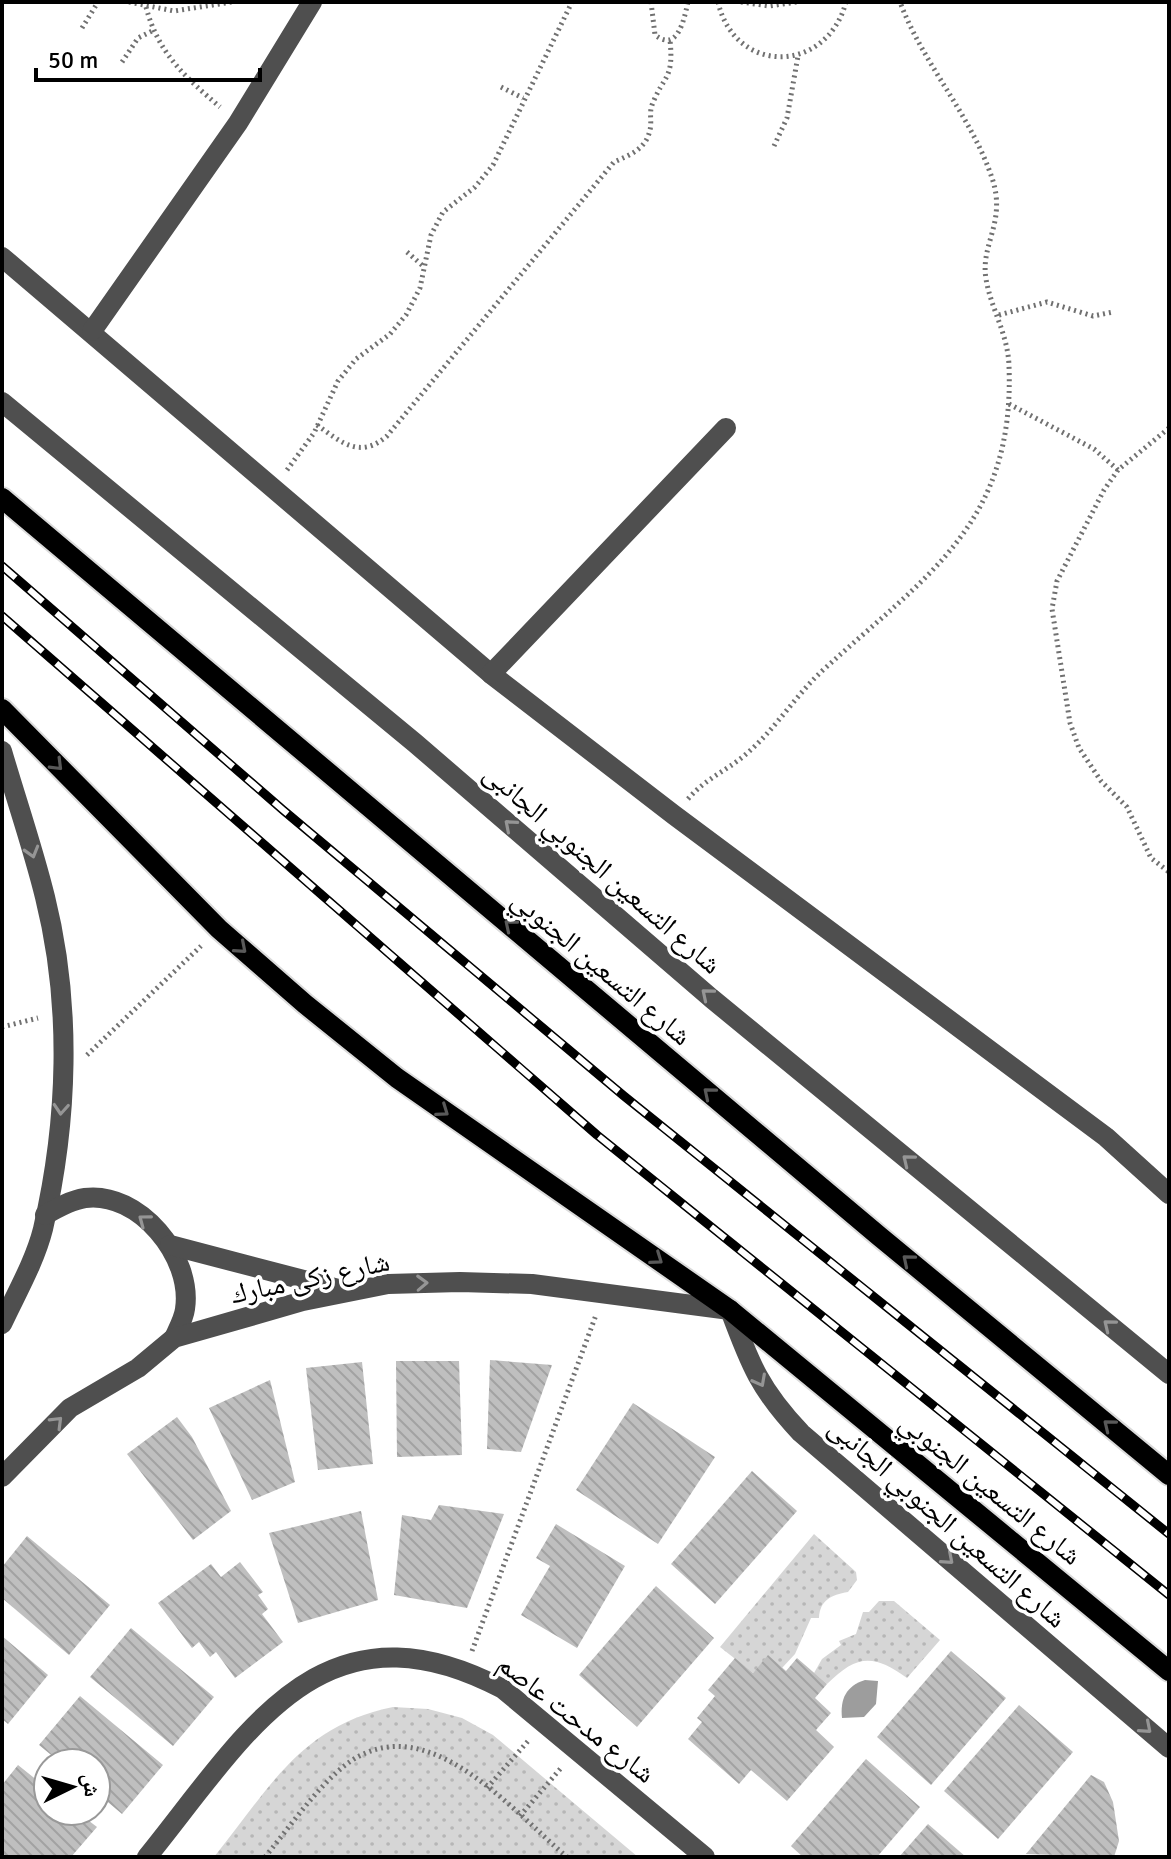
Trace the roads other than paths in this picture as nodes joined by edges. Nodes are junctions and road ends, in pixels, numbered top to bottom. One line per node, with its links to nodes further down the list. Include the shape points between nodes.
1 (312, 2): 3 (street, via 238,123)
2 (2, 257): 3 (street)
3 (92, 331): 7 (street)
4 (2, 402): 17 (street, شارع التسعين الجنوبي الجانبى, one-way to 4, via 711,998 415,743)
5 (726, 428): 7 (street)
6 (2, 498): 18 (main road, شارع التسعين الجنوبي, one-way to 6)
7 (491, 674): 10 (street, via 1106,1137)
8 (2, 709): 14 (main road, شارع التسعين الجنوبي, one-way to 14, via 219,929 305,1004 397,1078)
9 (2, 751): 11 (street, one-way to 11, via 46,898 62,1012 59,1146)
10 (1169, 1194)
11 (45, 1215): 12 (street, one-way to 11, via 148,1220 119,1204 86,1198); 15 (street)
12 (170, 1245): 13 (street); 16 (street, via 183,1276 185,1309)
13 (350, 1292): 14 (street, شارع زكى مبارك, one-way to 14, via 388,1284 460,1282 605,1292); 16 (street, شارع زكى مبارك)
14 (730, 1310): 20 (main road, شارع التسعين الجنوبي); 21 (street, شارع التسعين الجنوبي الجانبى, one-way to 21, via 770,1400 801,1433)
15 (2, 1324)
16 (174, 1338): 19 (street, شارع زكى مبارك, one-way to 16, via 70,1408 138,1368)
17 (1169, 1374)
18 (1169, 1475)
19 (2, 1477)
20 (1169, 1671)
21 (1169, 1748)
22 (147, 1857): 23 (street, شارع مدحت عاصم, via 259,1717 293,1688 333,1667 377,1657 422,1658 466,1669 503,1689)
23 (705, 1857)

